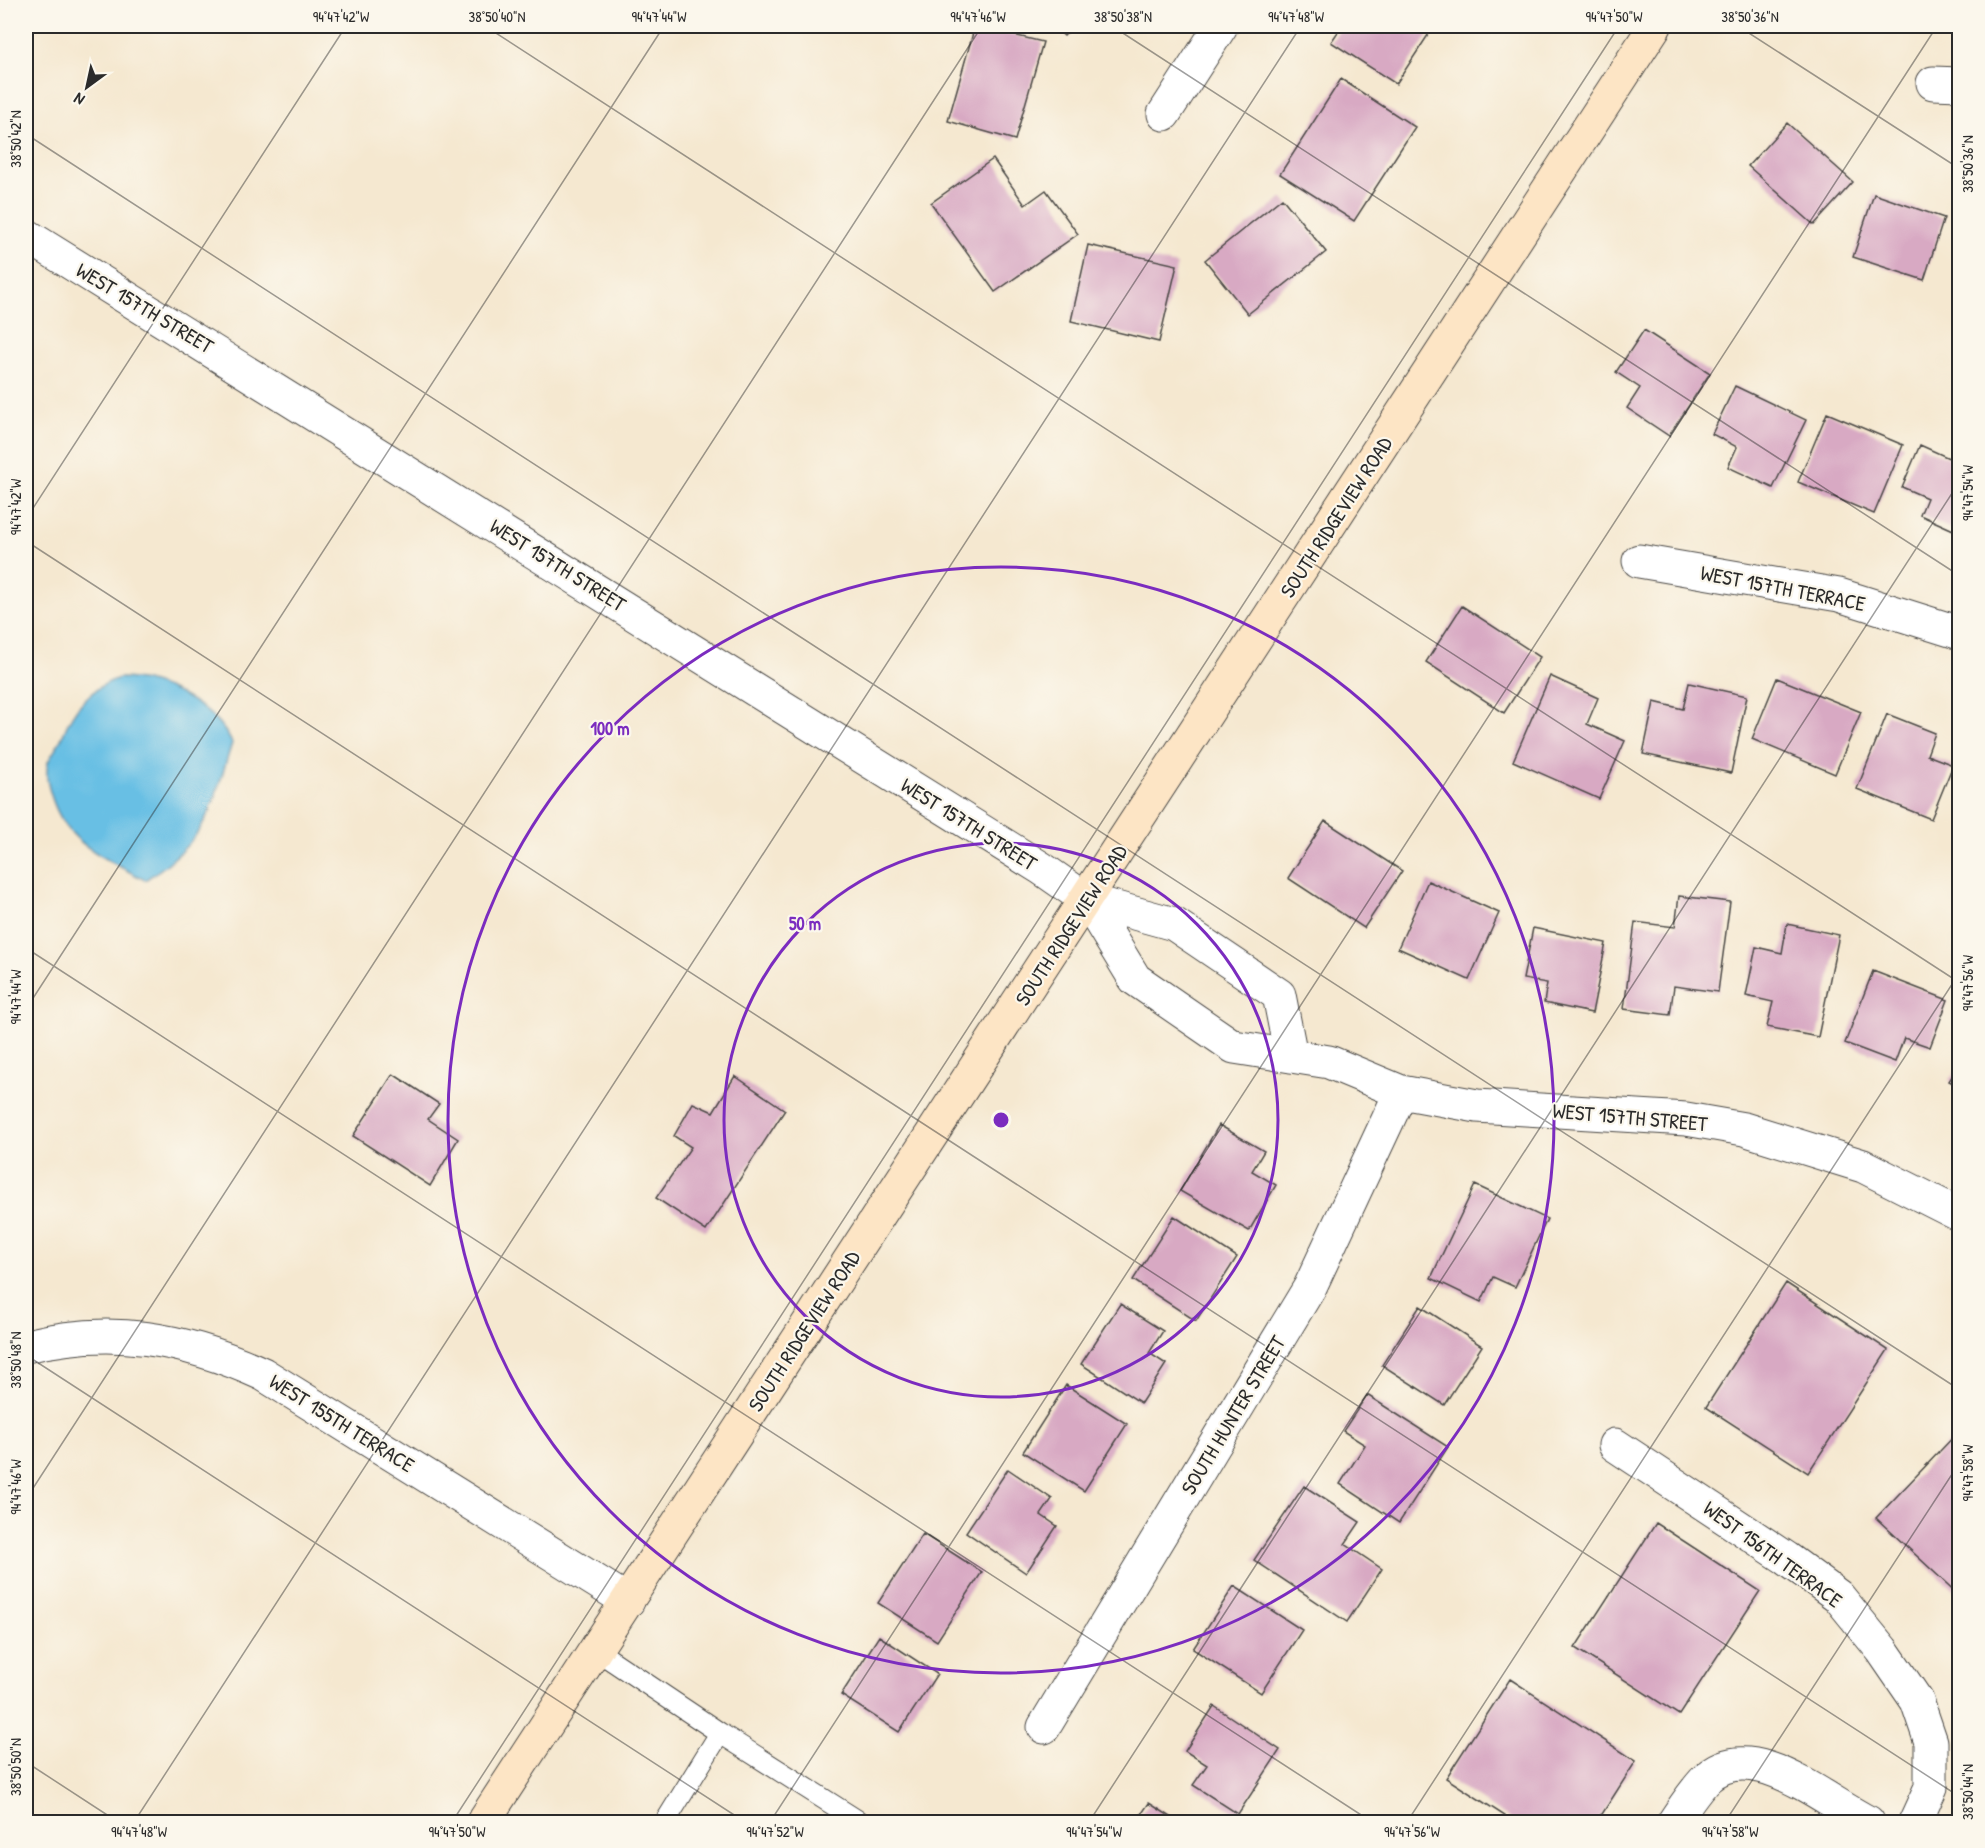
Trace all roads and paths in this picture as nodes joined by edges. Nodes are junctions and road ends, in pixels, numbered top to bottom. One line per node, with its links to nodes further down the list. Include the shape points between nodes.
1 (1221, 26): 3 (street)
2 (1655, 26): 7 (main road, SOUTH RIDGEVIEW ROAD)
3 (1164, 114)
4 (26, 235): 7 (street, WEST 157TH STREET)
5 (1639, 561): 6 (street, WEST 157TH TERRACE, via 1839,595)
6 (1959, 633)
7 (1087, 900): 8 (street, WEST 157TH STREET, via 1135,979 1234,1047); 8 (street, WEST 157TH STREET, via 1174,924 1280,995); 13 (main road, SOUTH RIDGEVIEW ROAD)
8 (1291, 1056): 9 (street, WEST 157TH STREET, via 1329,1062)
9 (1401, 1092): 10 (street, WEST 157TH STREET, via 1477,1106 1686,1119 1744,1129 1863,1166); 15 (street, SOUTH HUNTER STREET, via 1310,1287)
10 (1959, 1215)
11 (26, 1346): 13 (street, WEST 155TH TERRACE, via 65,1338 114,1335 164,1340 223,1355 263,1374)
12 (1616, 1445): 22 (street, WEST 156TH TERRACE, via 1838,1596 1882,1650 1917,1701 1931,1742 1930,1787)
13 (628, 1601): 14 (main road, SOUTH RIDGEVIEW ROAD)
14 (596, 1650): 16 (lane); 17 (main road, SOUTH RIDGEVIEW ROAD)
15 (1044, 1727)
16 (720, 1733): 18 (lane); 19 (lane)
17 (483, 1822)
18 (665, 1822)
19 (860, 1822)
20 (1674, 1822): 21 (street, via 1708,1776 1726,1766 1751,1762 1778,1771)
21 (1868, 1822)
22 (1915, 1822)

